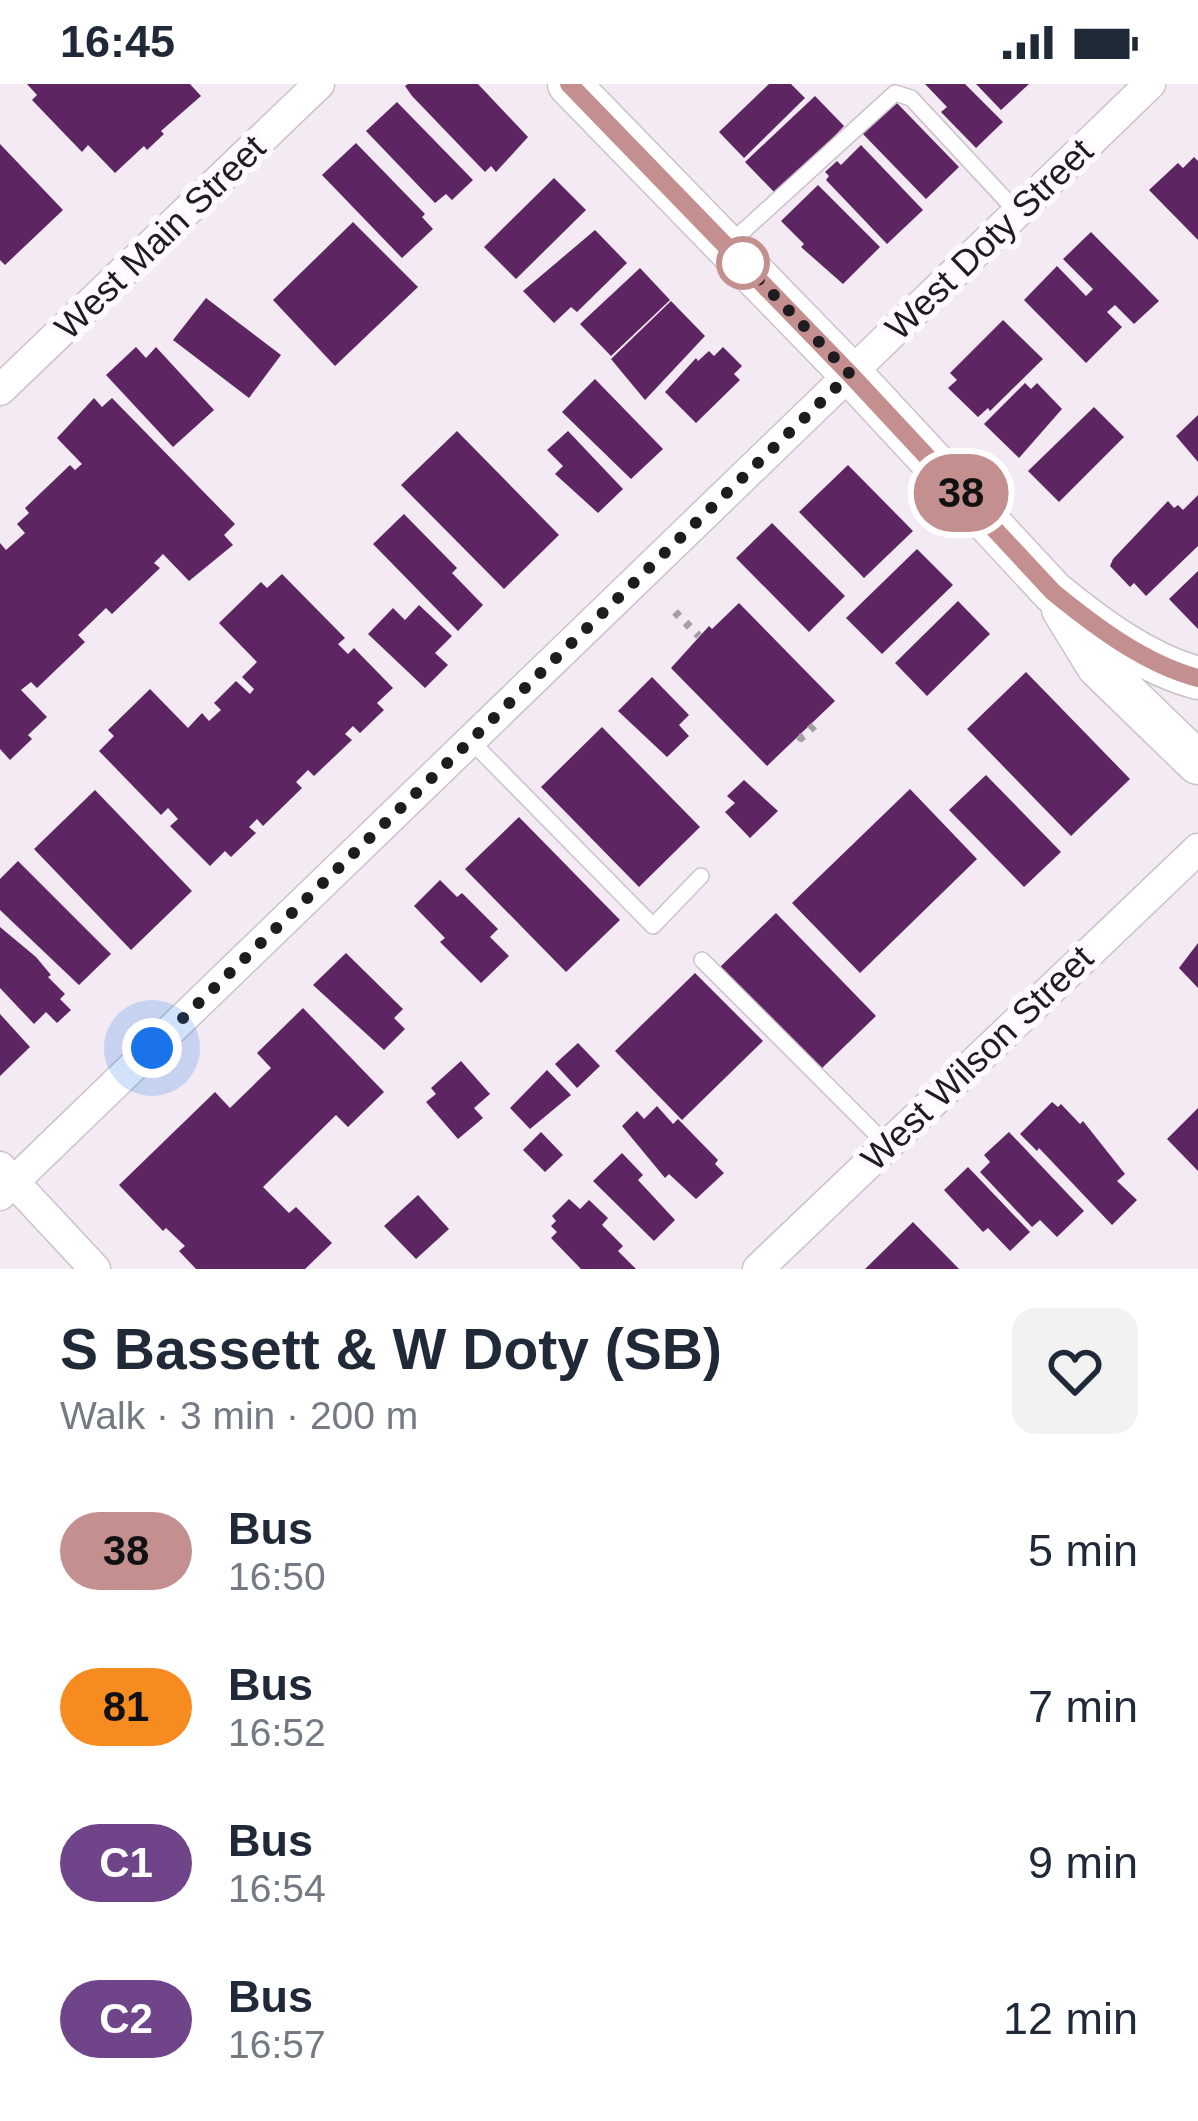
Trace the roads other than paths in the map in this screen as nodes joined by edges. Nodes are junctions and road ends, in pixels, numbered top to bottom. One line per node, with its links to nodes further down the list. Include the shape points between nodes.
1 (319, 84): 7 (street, West Main Street)
2 (569, 84): 5 (street)
3 (1150, 84): 4 (street, West Doty Street)
4 (1018, 212): 5 (lane, via 911,98 895,93); 6 (street, West Doty Street)
5 (727, 247): 6 (street)
6 (850, 374): 8 (street); 10 (street, West Doty Street)
7 (0, 390)
8 (1053, 592): 9 (street, via 1160,664); 11 (street, via 1098,666)
9 (1198, 678)
10 (470, 740): 13 (lane, via 653,926); 16 (street, West Doty Street)
11 (1198, 763)
12 (1198, 849): 15 (street, West Wilson Street)
13 (701, 876)
14 (702, 960): 15 (lane)
15 (887, 1144): 18 (street, West Wilson Street)
16 (5, 1181): 17 (street)
17 (95, 1269)
18 (758, 1269)

